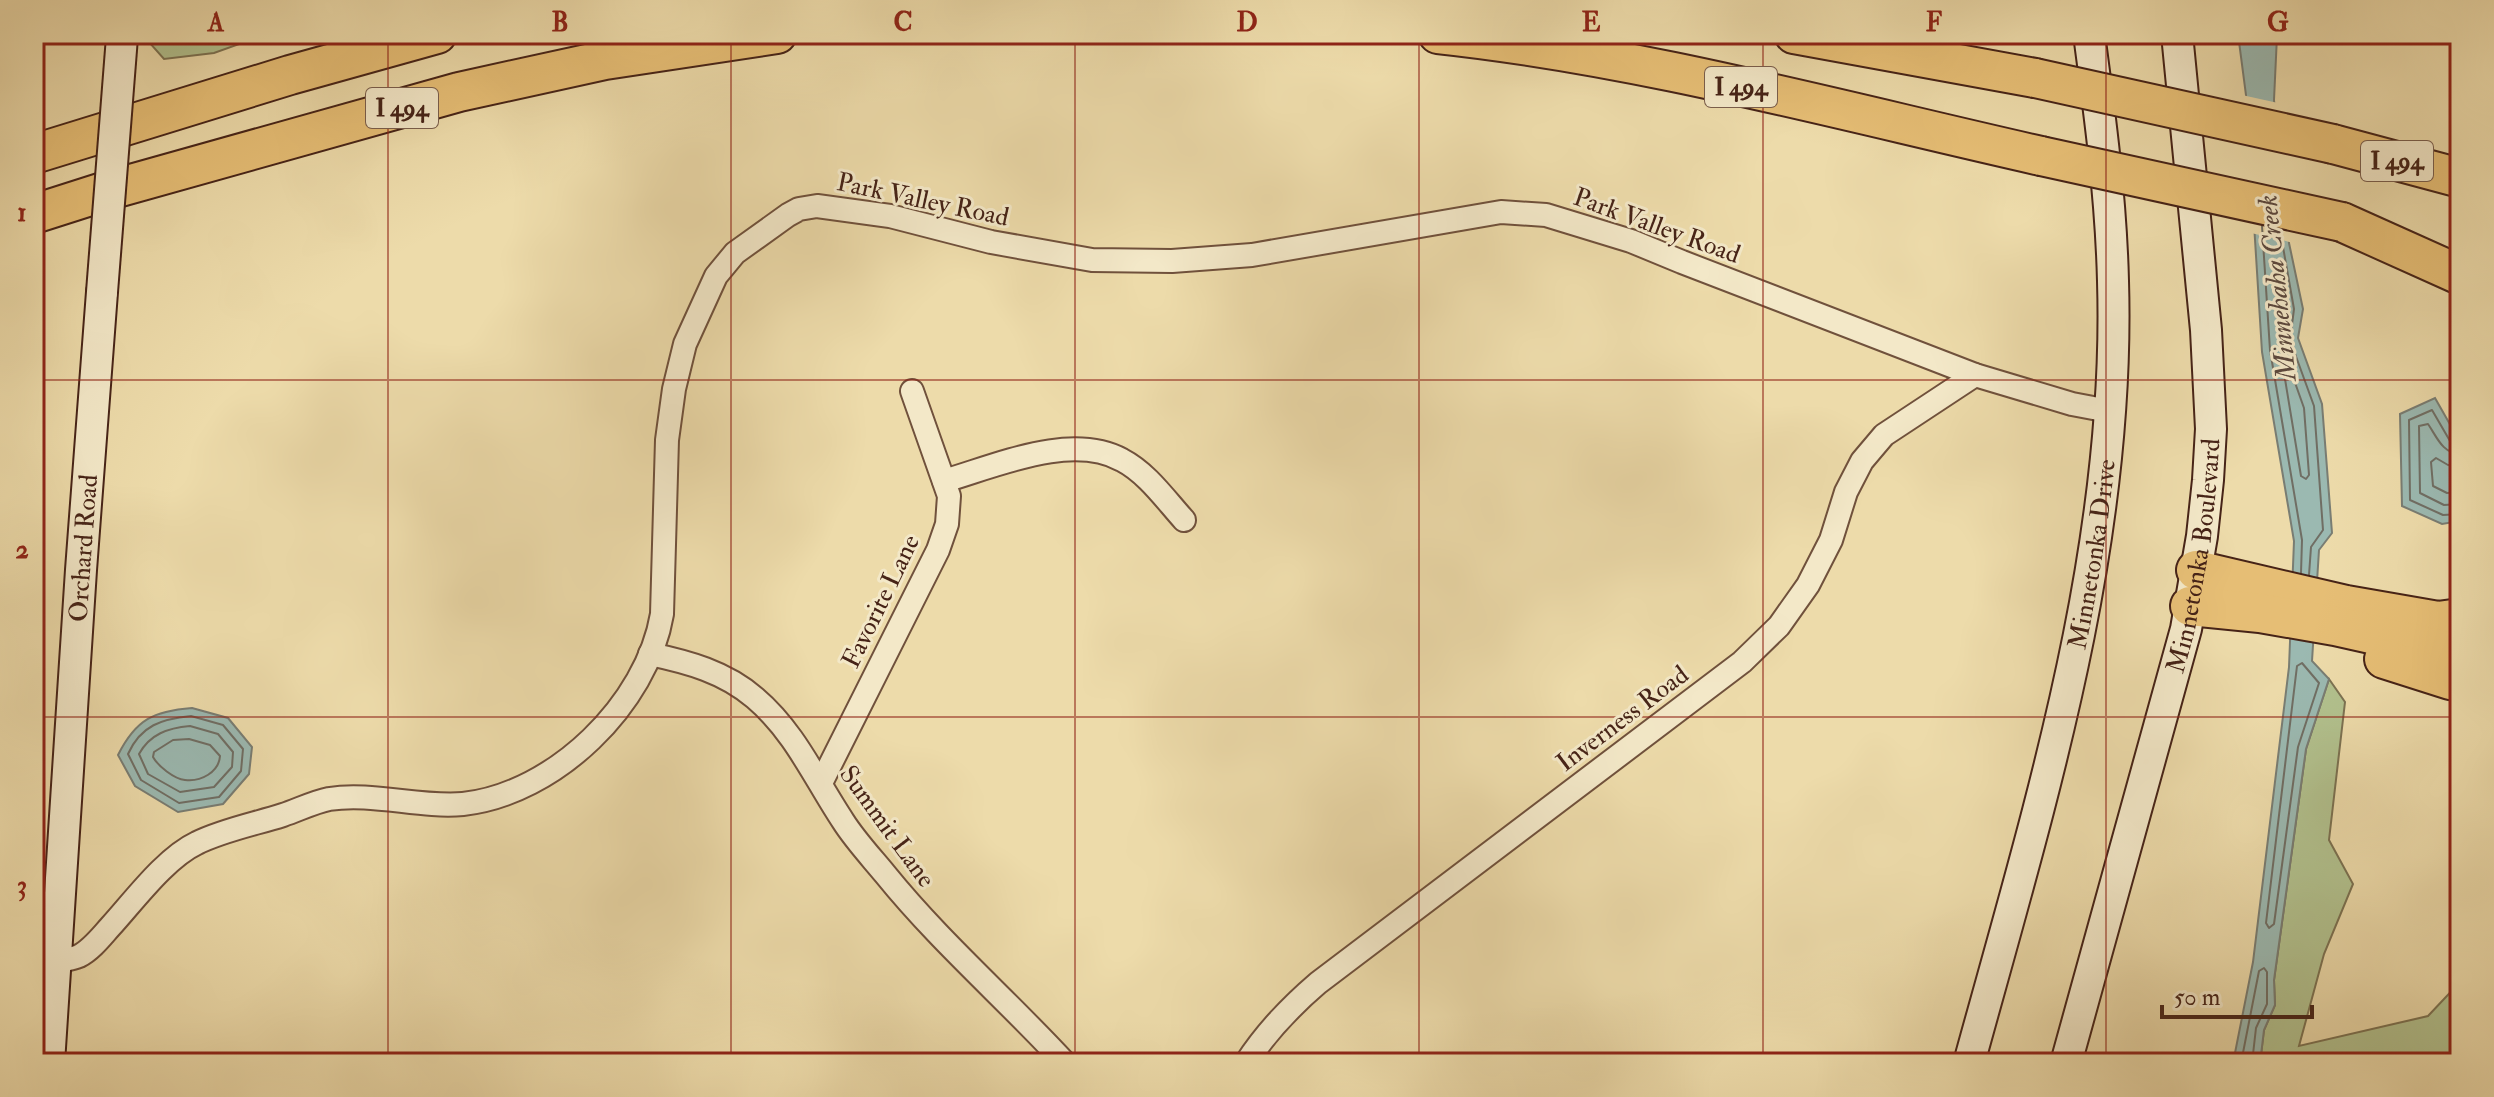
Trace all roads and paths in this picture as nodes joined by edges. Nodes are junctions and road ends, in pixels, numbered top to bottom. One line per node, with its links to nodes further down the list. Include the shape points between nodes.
1 (437, 34): 9 (highway, I 494)
2 (777, 34): 12 (highway, I 494, via 605,60 459,92)
3 (1438, 34): 13 (highway, I 494, bridge, via 1657,67)
4 (1794, 34): 8 (highway, I 494, bridge, via 2035,78)
5 (2089, 34): 18 (street, Minnetonka Drive, via 2113,282)
6 (2177, 34): 21 (street, Minnetonka Boulevard, via 2204,299 2211,429)
7 (122, 36): 28 (street, Orchard Road, bridge)
8 (2333, 144): 10 (highway); 11 (highway, I 494)
9 (34, 154)
10 (2460, 154)
11 (2460, 178)
12 (34, 214)
13 (2342, 222): 14 (highway, I 494); 15 (highway)
14 (2460, 245)
15 (2460, 275)
16 (1975, 375): 18 (street, Park Valley Road); 24 (street, Park Valley Road, via 1631,241 1546,215 1501,212 1265,253 1172,261 1092,260 890,216 817,206 799,209 735,253 716,276 685,344 667,440 662,614); 31 (street, Inverness Road, via 1884,435 1862,461 1808,585 1779,626 1742,662 1318,983 1288,1009)
17 (912, 391): 19 (street, Favorite Lane)
18 (2109, 411): 32 (street, Minnetonka Drive, via 2079,637)
19 (944, 481): 20 (street, via 1050,451 1087,449 1130,465); 27 (street, Favorite Lane, via 947,524 938,550)
20 (1184, 520)
21 (2193, 588): 22 (highway, via 2438,621); 23 (highway, via 2260,613); 33 (street, Minnetonka Boulevard)
22 (2460, 618)
23 (2335, 626): 25 (highway); 26 (highway, via 2389,662)
24 (650, 654): 27 (street, Summit Lane, via 690,662 753,696 780,721); 28 (street, Park Valley Road, via 618,711 587,744 513,791 461,804 329,799 195,844 159,872 80,956)
25 (2460, 654)
26 (2460, 681)
27 (821, 783): 30 (street, Summit Lane, via 844,822 926,924)
28 (55, 962): 29 (street, Orchard Road)
29 (44, 1042)
30 (1065, 1063)
31 (1246, 1063)
32 (1969, 1063)
33 (2066, 1063)

